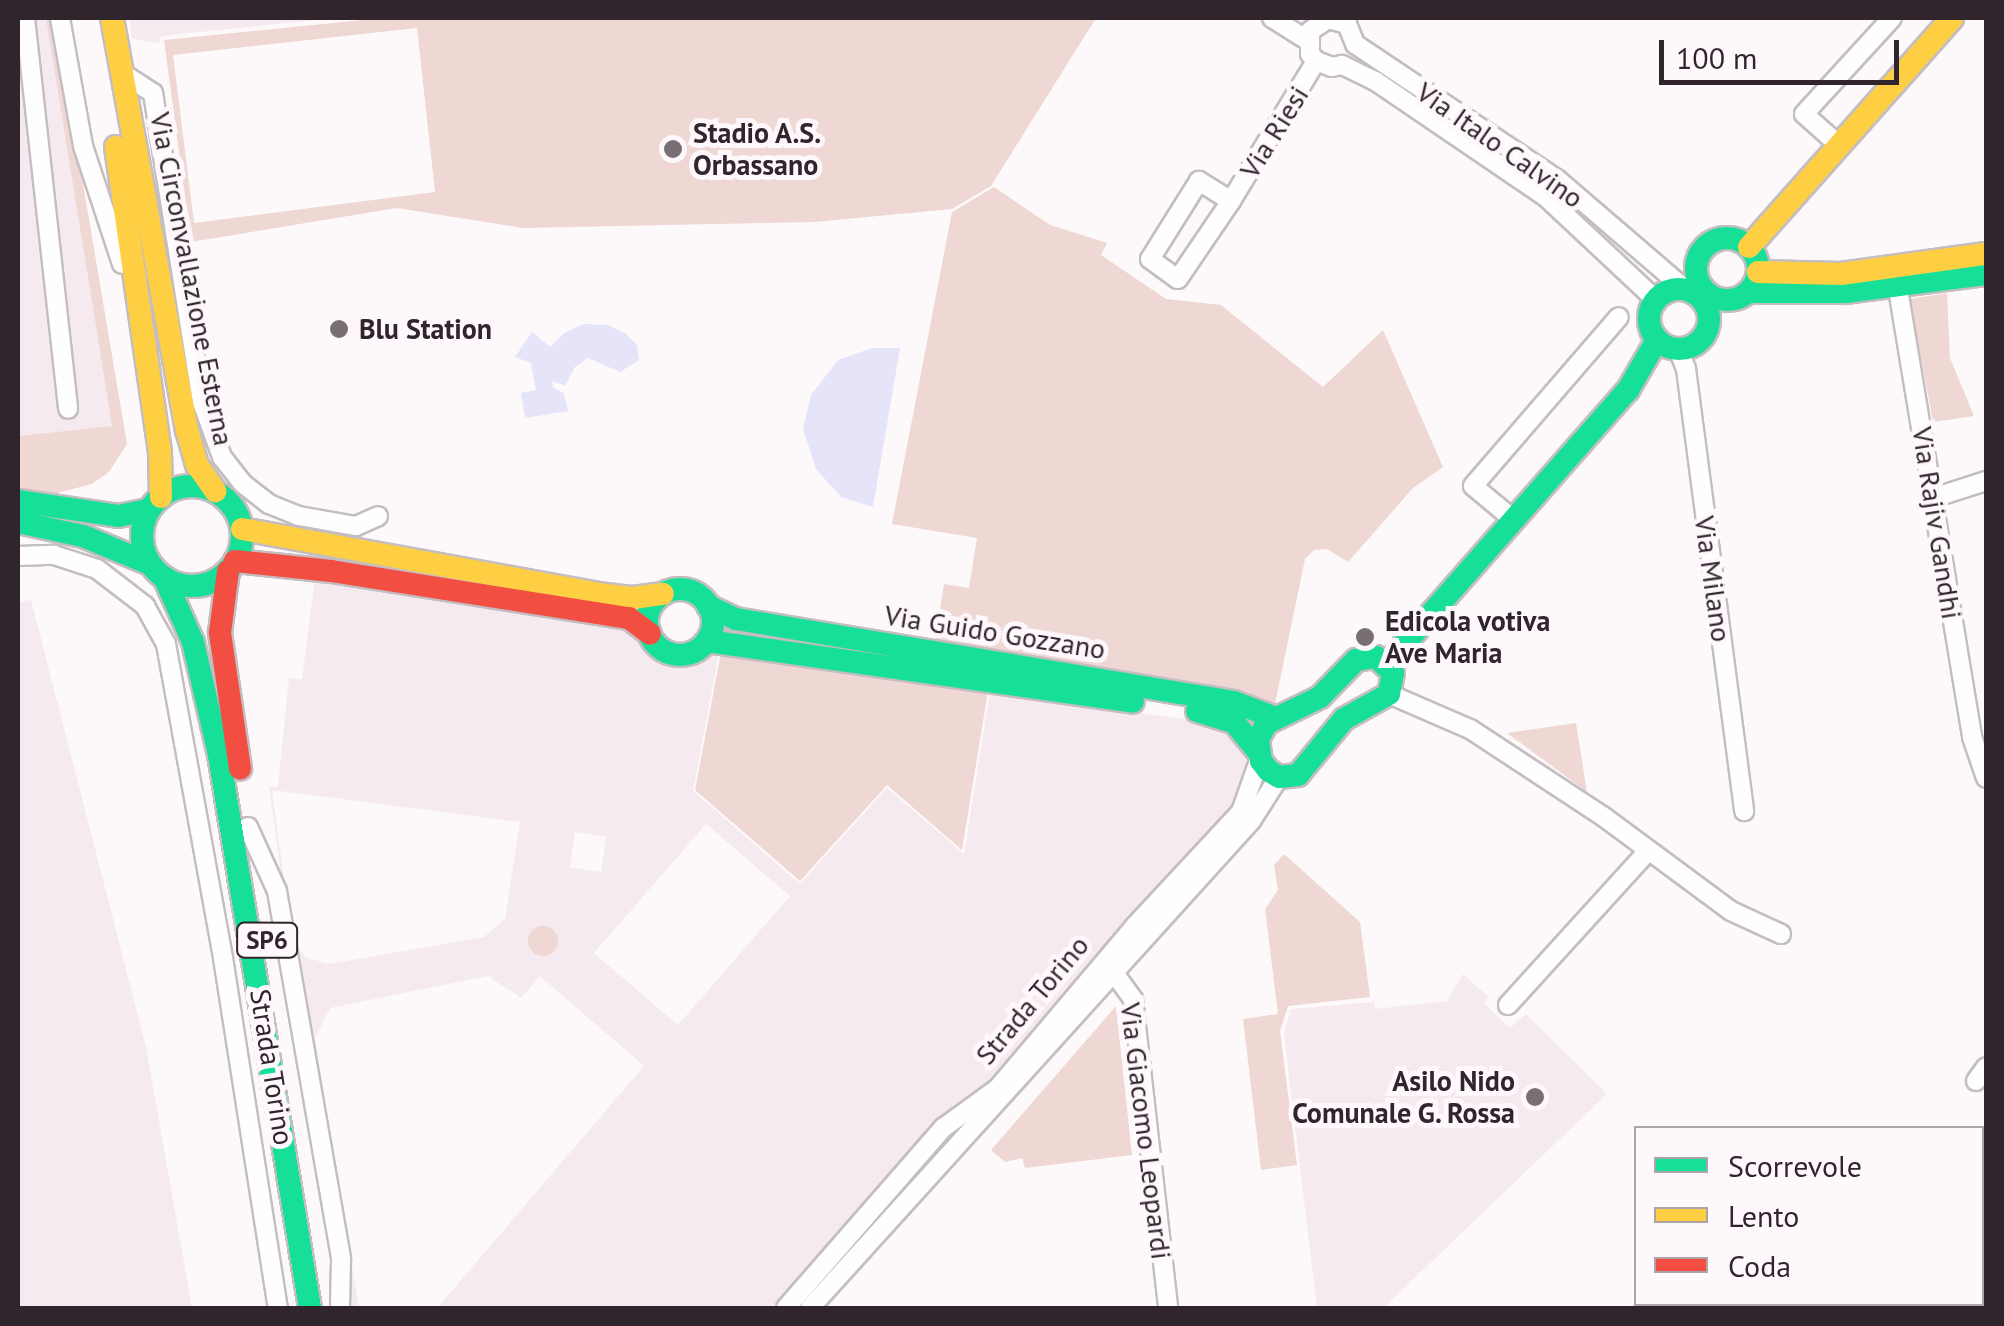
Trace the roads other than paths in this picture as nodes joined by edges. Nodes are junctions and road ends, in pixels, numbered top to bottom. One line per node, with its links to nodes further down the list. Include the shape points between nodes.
1 (25, 18): 28 (street)
2 (60, 18): 27 (street, Via Circonvallazione Esterna, via 83,146)
3 (94, 18): 27 (street, Via Circonvallazione Esterna / SP6)
4 (112, 18): 14 (street, Via Circonvallazione Esterna)
5 (1272, 18): 10 (street)
6 (1892, 18): 15 (street, via 1804,114)
7 (1952, 18): 15 (street)
8 (1315, 20): 9 (street); 10 (street)
9 (1350, 21): 11 (street)
10 (1307, 40): 12 (street)
11 (1356, 44): 13 (street); 22 (street, Via Italo Calvino, via 1557,179)
12 (1316, 62): 13 (street, Via Italo Calvino); 16 (street, Via Riesi)
13 (1342, 64): 23 (street, Via Italo Calvino, via 1546,197)
14 (122, 74): 30 (street, Via Circonvallazione Esterna, via 187,430 197,465); 34 (street, Via Circonvallazione Esterna, via 154,93 202,402 222,457 269,504 298,516 356,526)
15 (1840, 146): 17 (street)
16 (1231, 201): 16 (street, Via Riesi, via 1199,181 1150,259 1178,279)
17 (1749, 247): 21 (street); 22 (street, via 1726,238 1708,245)
18 (1986, 254): 20 (street)
19 (1986, 274): 20 (street)
20 (1896, 276): 21 (street, via 1846,292); 31 (street, Via Rajiv Gandhi)
21 (1753, 282): 24 (street, via 1733,300)
22 (1692, 284): 23 (street); 24 (street)
23 (1656, 300): 26 (street, via 1649,319)
24 (1712, 304): 26 (street, via 1702,338)
25 (1620, 317): 35 (street, via 1473,486)
26 (1668, 344): 35 (street); 51 (street, Via Milano, via 1686,368)
27 (148, 363): 33 (street, Via Circonvallazione Esterna / SP6, via 160,450)
28 (68, 409)
29 (1986, 481): 31 (street)
30 (216, 491): 33 (street, Via Circonvallazione Esterna, via 189,486); 37 (street, Via Circonvallazione Esterna, via 238,514)
31 (1934, 498): 50 (street, Via Rajiv Gandhi, via 1972,737)
32 (18, 502): 33 (street, via 118,516)
33 (155, 504): 40 (street, Via Circonvallazione Esterna / SP6, via 142,537)
34 (378, 516)
35 (1514, 520): 45 (street)
36 (18, 522): 40 (street, via 82,536)
37 (242, 529): 39 (street, Via Circonvallazione Esterna / SP6); 41 (street, via 598,594)
38 (18, 556): 59 (street, Strada Torino, via 77,559 113,579 145,606 166,644)
39 (232, 566): 40 (street, via 190,586); 43 (street, via 331,571 629,618); 52 (street, Via Circonvallazione Esterna / SP6, via 220,633)
40 (157, 570): 58 (street, Via Circonvallazione Esterna / SP6, via 193,642 219,755)
41 (663, 594): 42 (street, via 689,591); 43 (street, via 649,612)
42 (708, 606): 44 (street, via 713,624); 47 (street, Via Guido Gozzano, via 736,619 1215,698)
43 (650, 634): 44 (street, via 671,654 691,653)
44 (707, 641): 48 (street, Via Guido Gozzano, via 1221,715 1243,730)
45 (1387, 664): 46 (street, via 1394,684); 47 (street, via 1376,657 1356,660 1320,697)
46 (1389, 694): 49 (street, via 1344,719 1298,775); 53 (street, via 1470,729)
47 (1274, 717): 48 (street, via 1261,731)
48 (1259, 755): 49 (street, Via Guido Gozzano); 55 (street, Strada Torino, via 1242,812)
49 (1279, 777): 55 (street, Strada Torino, via 1251,821)
50 (1986, 778)
51 (1744, 811)
52 (248, 826): 58 (street, Via Circonvallazione Esterna / SP6); 60 (street, Via Circonvallazione Esterna, via 276,892 341,1258)
53 (1648, 851): 54 (street, via 1731,911); 56 (street)
54 (1781, 934)
55 (1110, 967): 57 (street, Strada Torino, via 998,1088 943,1128); 61 (street, Via Giacomo Leopardi, via 1133,999)
56 (1508, 1005)
57 (799, 1306)
58 (314, 1307)
59 (278, 1308)
60 (340, 1308)
61 (1168, 1308)

